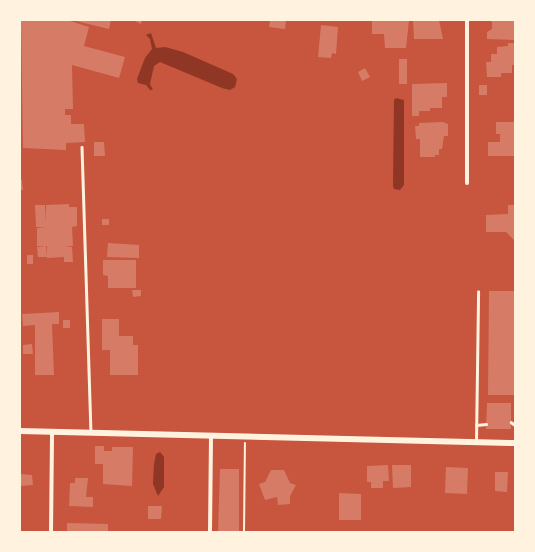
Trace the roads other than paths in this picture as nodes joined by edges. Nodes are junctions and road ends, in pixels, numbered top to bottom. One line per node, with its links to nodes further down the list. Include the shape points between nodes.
1 (467, 20): 3 (street)
2 (82, 147): 11 (lane)
3 (467, 182)
4 (478, 292): 7 (lane)
5 (511, 422): 8 (lane)
6 (486, 424): 7 (lane)
7 (476, 425): 13 (lane)
8 (515, 425)
9 (20, 431): 10 (street)
10 (52, 431): 11 (street); 15 (street)
11 (91, 433): 12 (street)
12 (211, 437): 13 (street); 16 (street)
13 (476, 443): 14 (street)
14 (515, 443)
15 (51, 532)
16 (210, 532)

